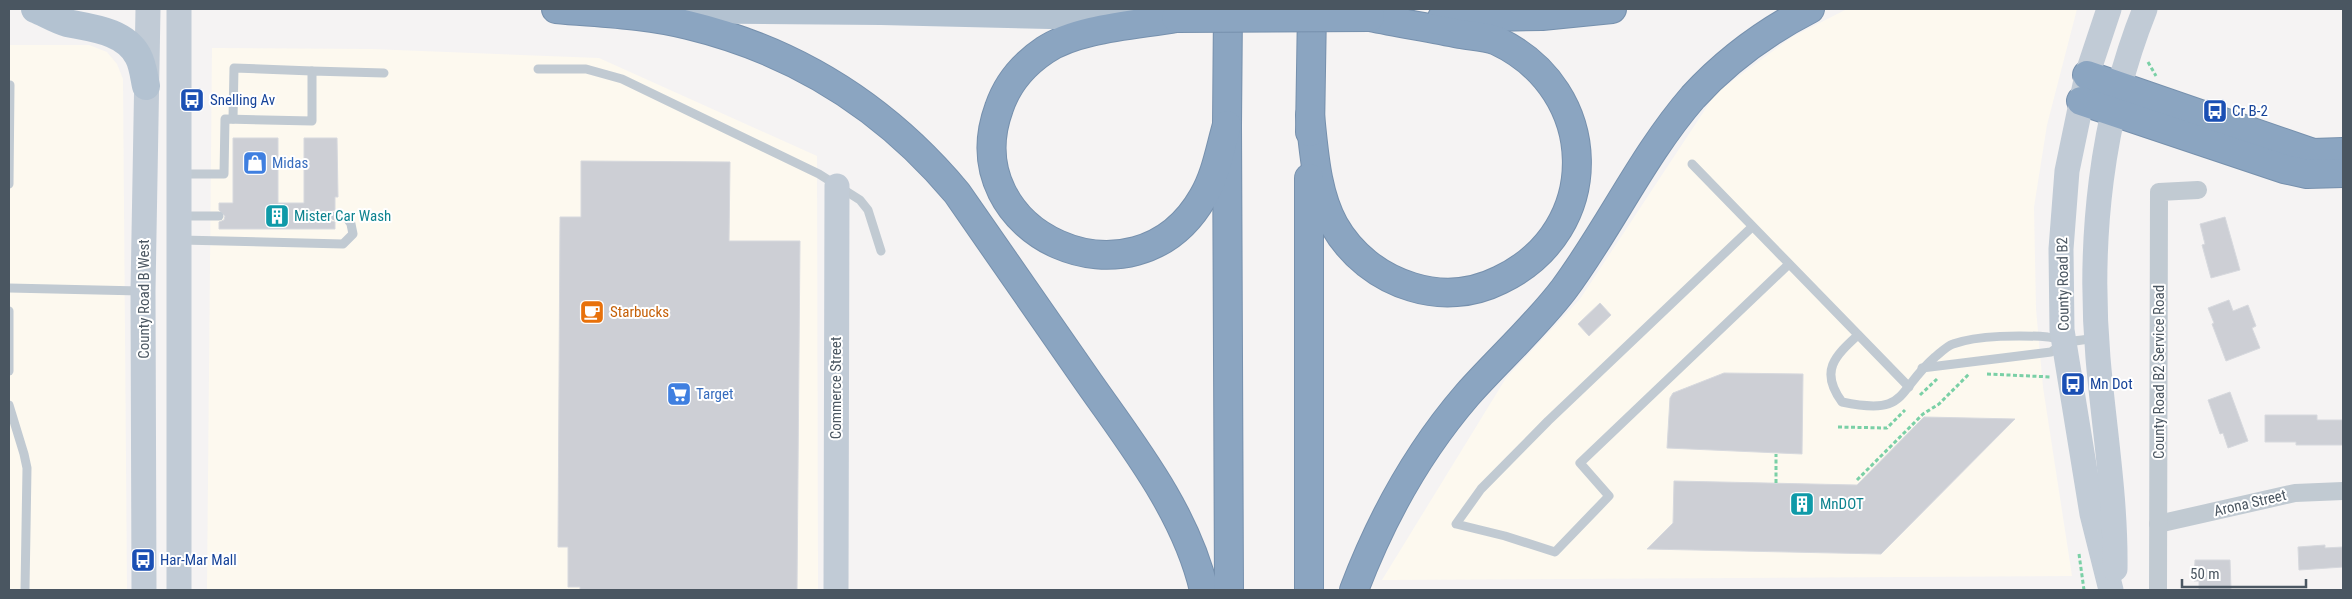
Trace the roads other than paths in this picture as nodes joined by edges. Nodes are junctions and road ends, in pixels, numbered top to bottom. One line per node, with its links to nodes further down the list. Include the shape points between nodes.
1 (35, 9): 19 (main road, via 65,22 122,39 139,57)
2 (148, 9): 19 (street, County Road B West)
3 (179, 9): 28 (street)
4 (556, 9): 55 (highway, via 660,19 732,36 817,75 894,127 957,193 1150,472 1180,522)
5 (635, 9): 13 (main road)
6 (1228, 9): 24 (highway)
7 (1312, 9): 22 (highway)
8 (1612, 9): 12 (highway, via 1542,16)
9 (1810, 9): 58 (highway, via 1746,49 1694,97 1669,129 1564,289 1530,330 1466,396 1416,463 1380,527)
10 (2109, 9): 17 (street, County Road B2)
11 (2145, 9): 20 (street, County Road B2, via 2130,47)
12 (1370, 17): 13 (highway, bridge); 22 (highway, via 1495,40 1533,64 1549,82 1570,118 1576,140 1570,209 1559,229 1545,250 1528,265 1491,285 1445,293 1401,284 1363,261 1346,244 1334,224 1319,179)
13 (1176, 18): 24 (highway, via 1065,39 1028,63 1002,99 991,141 996,175 1004,195 1015,212 1054,244 1078,252 1103,255 1122,255 1139,250 1176,230 1203,198 1211,182)
14 (538, 69): 30 (lane, via 586,69 622,79 819,174)
15 (312, 71): 16 (lane); 23 (lane, via 312,121); 23 (lane, via 234,68)
16 (384, 73)
17 (2087, 75): 20 (highway); 21 (street, County Road B2)
18 (10, 85): 29 (lane)
19 (146, 86): 40 (street, County Road B West)
20 (2116, 99): 21 (highway); 25 (highway, via 2313,152); 27 (highway, via 2284,169 2307,174); 43 (street, County Road B2, via 2102,172 2098,214)
21 (2081, 101): 44 (street, County Road B2, via 2067,171 2061,249)
22 (1310, 115): 57 (highway)
23 (233, 119): 28 (lane, via 225,119 224,174)
24 (1226, 125): 56 (highway)
25 (2343, 152)
26 (1692, 164): 35 (lane)
27 (2343, 173)
28 (179, 174): 32 (street)
29 (9, 184)
30 (836, 186): 37 (lane, via 860,200 868,210); 54 (street, Commerce Street)
31 (2198, 190): 50 (street, County Road B2 Service Road, via 2159,192)
32 (178, 216): 33 (lane); 36 (street)
33 (219, 216)
34 (335, 216): 36 (lane, via 346,217 351,224 353,234 343,244)
35 (1752, 228): 38 (lane); 38 (lane, via 1548,420 1481,489 1456,524 1555,552 1609,496 1580,463)
36 (178, 240): 53 (street)
37 (880, 251)
38 (1789, 264): 42 (lane)
39 (9, 288): 40 (lane)
40 (144, 291): 52 (street, County Road B West)
41 (9, 311): 46 (lane)
42 (1858, 335): 47 (lane); 47 (lane, via 1836,356 1832,371 1833,390 1842,402 1860,406 1888,405 1901,398)
43 (2096, 338): 44 (lane); 59 (street, County Road B2, via 2115,523)
44 (2065, 342): 45 (lane, via 2051,352); 45 (lane, via 2050,336 1975,339 1952,344); 59 (street, County Road B2, via 2092,514)
45 (1922, 368): 47 (lane)
46 (9, 372)
47 (1909, 387)
48 (9, 405): 51 (lane, via 27,468)
49 (2343, 492): 50 (street, Arona Street, via 2295,492)
50 (2158, 524): 60 (street, County Road B2 Service Road)
51 (25, 590)
52 (144, 590)
53 (179, 590)
54 (836, 590)
55 (1204, 590)
56 (1229, 590)
57 (1309, 590)
58 (1354, 590)
59 (2112, 590)
60 (2158, 590)

